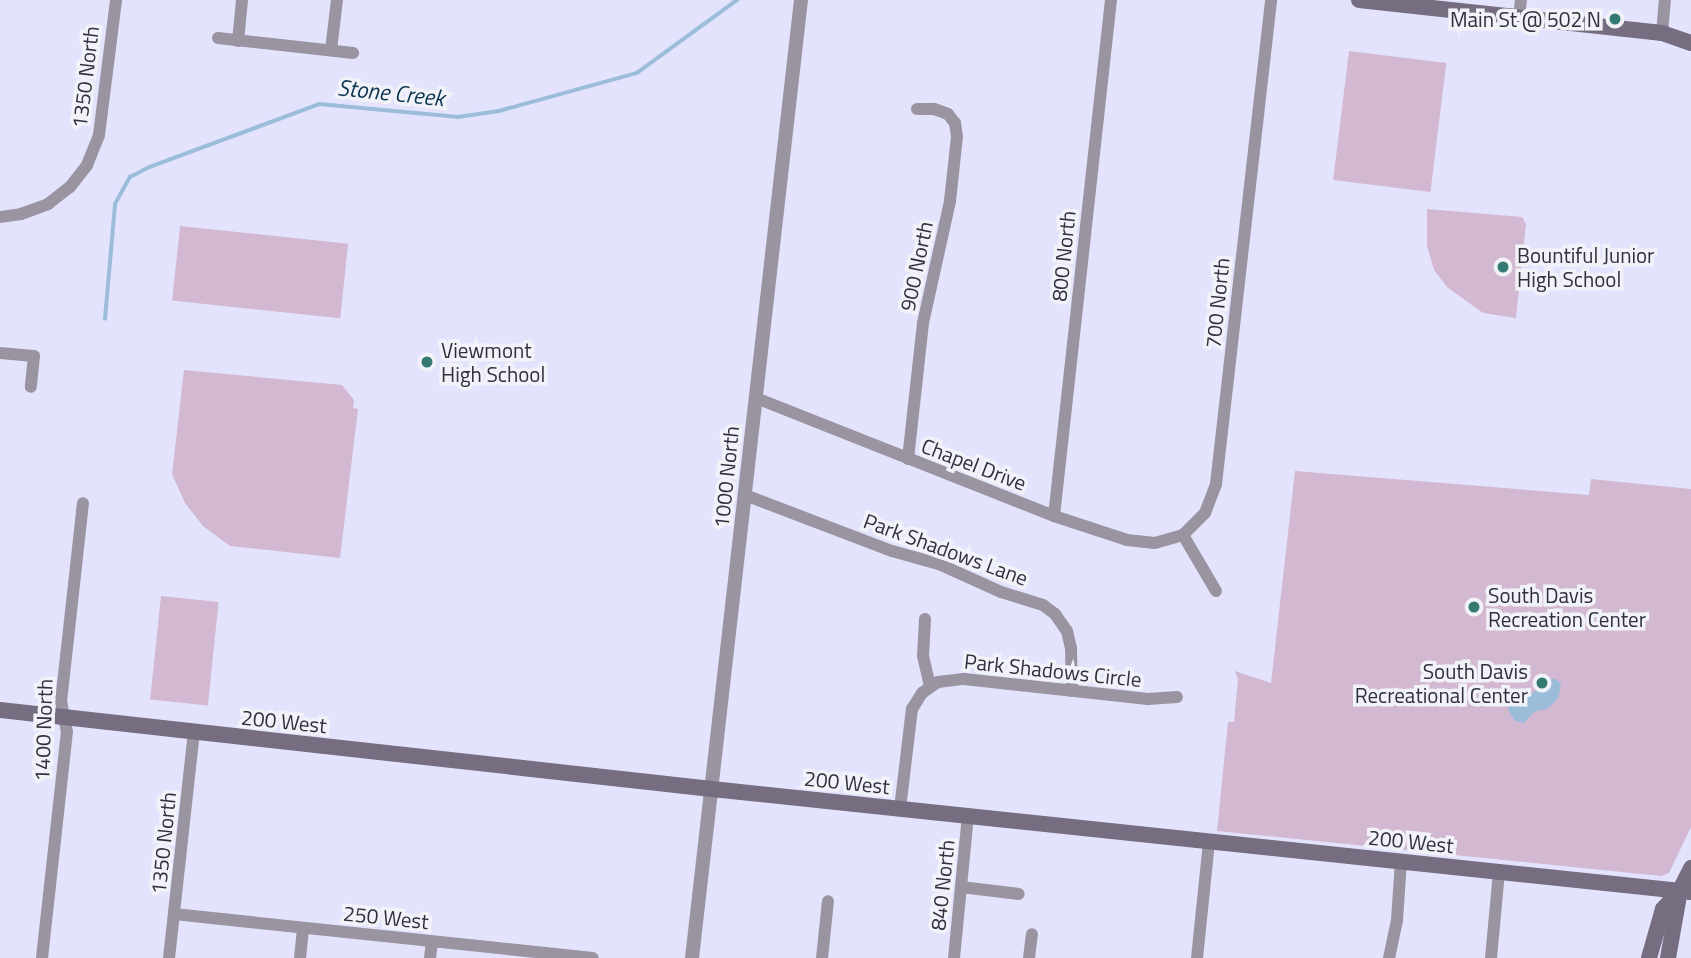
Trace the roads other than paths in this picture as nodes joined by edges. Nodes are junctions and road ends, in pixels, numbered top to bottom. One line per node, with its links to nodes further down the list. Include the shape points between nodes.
1 (117, 0): 19 (street, 1350 North, via 99,135 87,165 65,192 40,208)
2 (242, 0): 14 (street)
3 (337, 0): 16 (street)
4 (801, 0): 22 (street, 1000 North)
5 (1111, 0): 26 (street, 800 North)
6 (1271, 0): 27 (street, 700 North, via 1216,484 1205,513)
7 (1359, 0): 10 (main road)
8 (1521, 0): 10 (street)
9 (1665, 0): 12 (street)
10 (1519, 18): 12 (main road)
11 (1691, 32): 12 (main road)
12 (1662, 33): 15 (main road)
13 (218, 38): 14 (street)
14 (238, 41): 16 (street)
15 (1691, 43)
16 (331, 50): 17 (street)
17 (353, 53)
18 (917, 109): 23 (street, 900 North, via 948,114 957,137 950,201 923,323)
19 (0, 216)
20 (0, 353): 21 (street, via 34,356)
21 (32, 387)
22 (756, 398): 23 (street, Chapel Drive); 24 (street, 1000 North)
23 (908, 459): 26 (street, Chapel Drive)
24 (745, 495): 31 (street, Park Shadows Lane, via 1043,605 1067,631); 36 (street, 1000 North)
25 (83, 503): 34 (street, 1400 North, via 61,702)
26 (1054, 516): 27 (street, Chapel Drive, via 1136,543)
27 (1183, 535): 28 (street)
28 (1216, 591)
29 (925, 619): 30 (street, via 923,656)
30 (930, 686): 31 (street, Park Shadows Circle, via 964,678); 37 (street, via 912,709)
31 (1072, 691): 32 (street, Park Shadows Circle)
32 (1177, 697)
33 (0, 710): 34 (main road, 200 West)
34 (65, 717): 35 (main road, 200 West); 52 (street, 1400 North)
35 (194, 732): 36 (main road, 200 West); 47 (street, 1350 North)
36 (712, 789): 37 (main road, 200 West); 57 (street, 1000 North)
37 (900, 809): 38 (main road, 200 West)
38 (968, 816): 39 (main road, 200 West); 43 (street, 840 North)
39 (1209, 841): 40 (main road, 200 West); 61 (street)
40 (1401, 861): 42 (main road, 200 West); 62 (street)
41 (1691, 868): 44 (main road)
42 (1499, 871): 44 (main road, 200 West); 63 (street)
43 (961, 887): 45 (street); 59 (street, 840 North)
44 (1686, 891): 64 (main road, via 1663,909); 65 (main road)
45 (1019, 894)
46 (828, 901): 58 (street)
47 (174, 914): 48 (street, 250 West); 53 (street, 1350 North)
48 (303, 928): 50 (street, 250 West); 54 (street)
49 (1032, 934): 60 (street)
50 (432, 941): 51 (street, 250 West); 55 (street)
51 (560, 956): 56 (street, 250 West)
52 (43, 958)
53 (169, 958)
54 (300, 958)
55 (430, 958)
56 (593, 958)
57 (692, 958)
58 (822, 958)
59 (954, 958)
60 (1028, 958)
61 (1197, 958)
62 (1389, 958)
63 (1490, 958)
64 (1649, 958)
65 (1668, 958)

